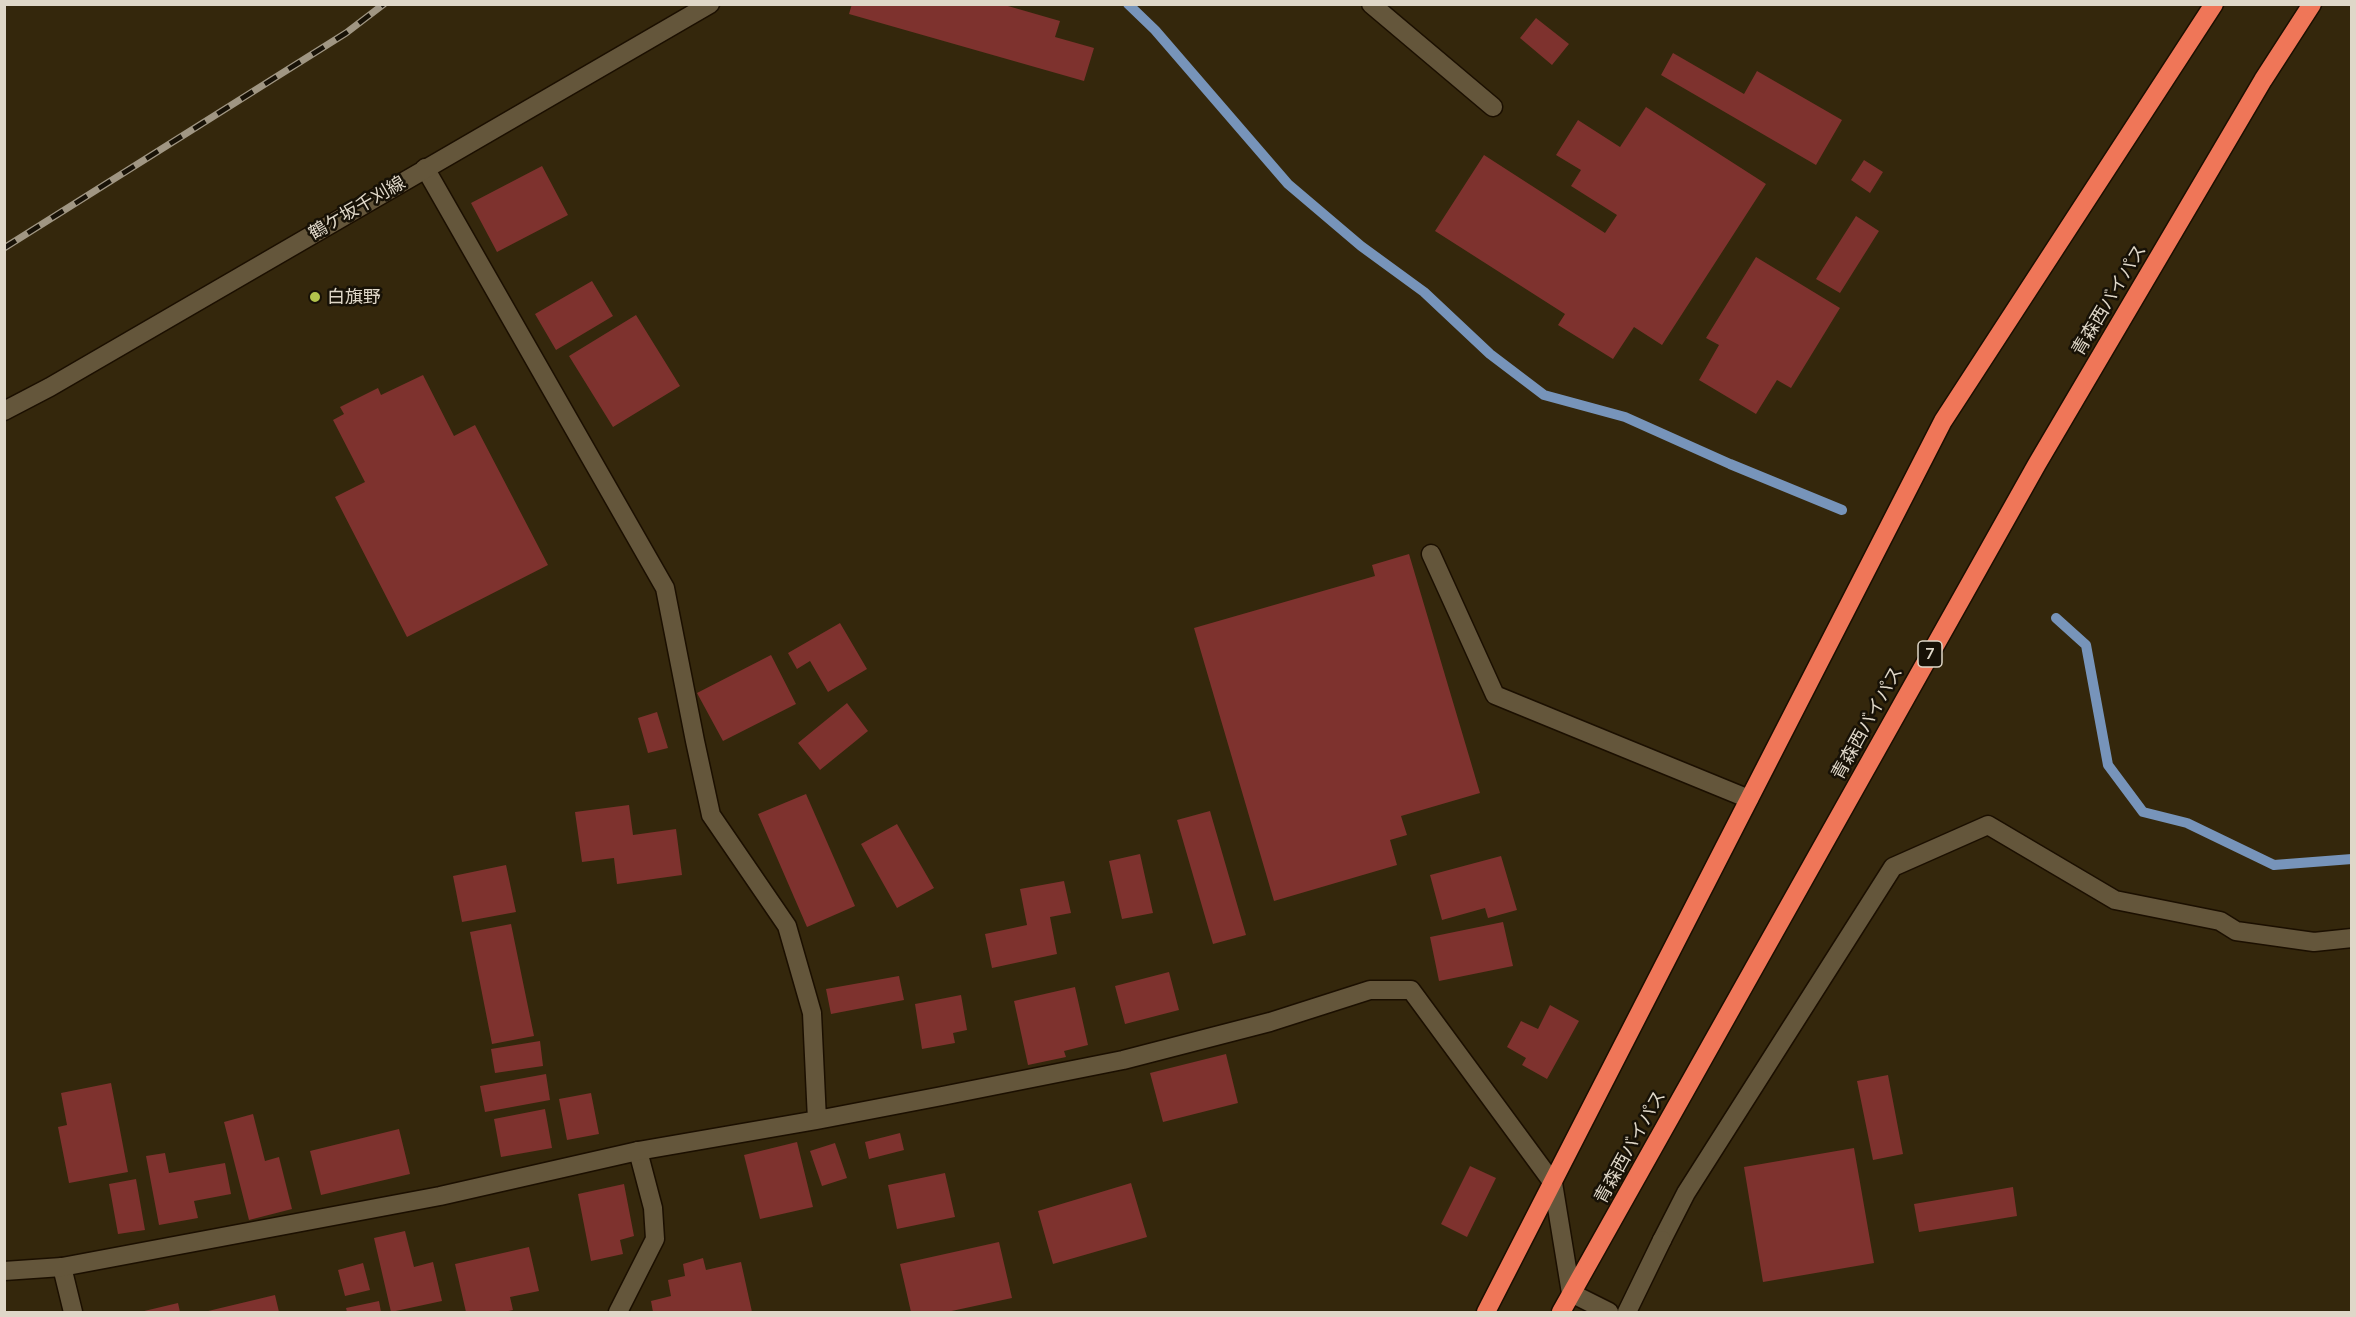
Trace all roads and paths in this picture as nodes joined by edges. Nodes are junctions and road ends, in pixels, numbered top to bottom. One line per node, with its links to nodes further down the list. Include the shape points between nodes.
1 (710, 4): 6 (street, 鶴ケ坂千刈線)
2 (1371, 4): 5 (street)
3 (2214, 4): 9 (highway, via 1943,420)
4 (2312, 4): 16 (highway, 青森西バイパス / 7, via 2263,80 2037,464)
5 (1493, 107)
6 (425, 168): 7 (street, 鶴ケ坂千刈線); 11 (street, via 665,588 711,815 787,926 812,1013)
7 (4, 411)
8 (1431, 554): 9 (street, via 1495,695)
9 (1749, 799): 13 (highway)
10 (2352, 938): 22 (street, via 2314,942 2236,930 2220,921 2115,900 1988,825 1893,867 1686,1192)
11 (817, 1120): 12 (street); 13 (street, via 1123,1059 1270,1022 1370,990 1411,990)
12 (638, 1151): 14 (street, via 440,1196); 18 (street, via 653,1208 655,1239)
13 (1553, 1183): 16 (street); 19 (highway)
14 (62, 1267): 15 (street); 17 (street)
15 (4, 1270)
16 (1572, 1293): 20 (highway, 青森西バイパス / 7); 21 (street)
17 (73, 1312)
18 (618, 1312)
19 (1486, 1312)
20 (1561, 1312)
21 (1609, 1312)
22 (1627, 1312)

